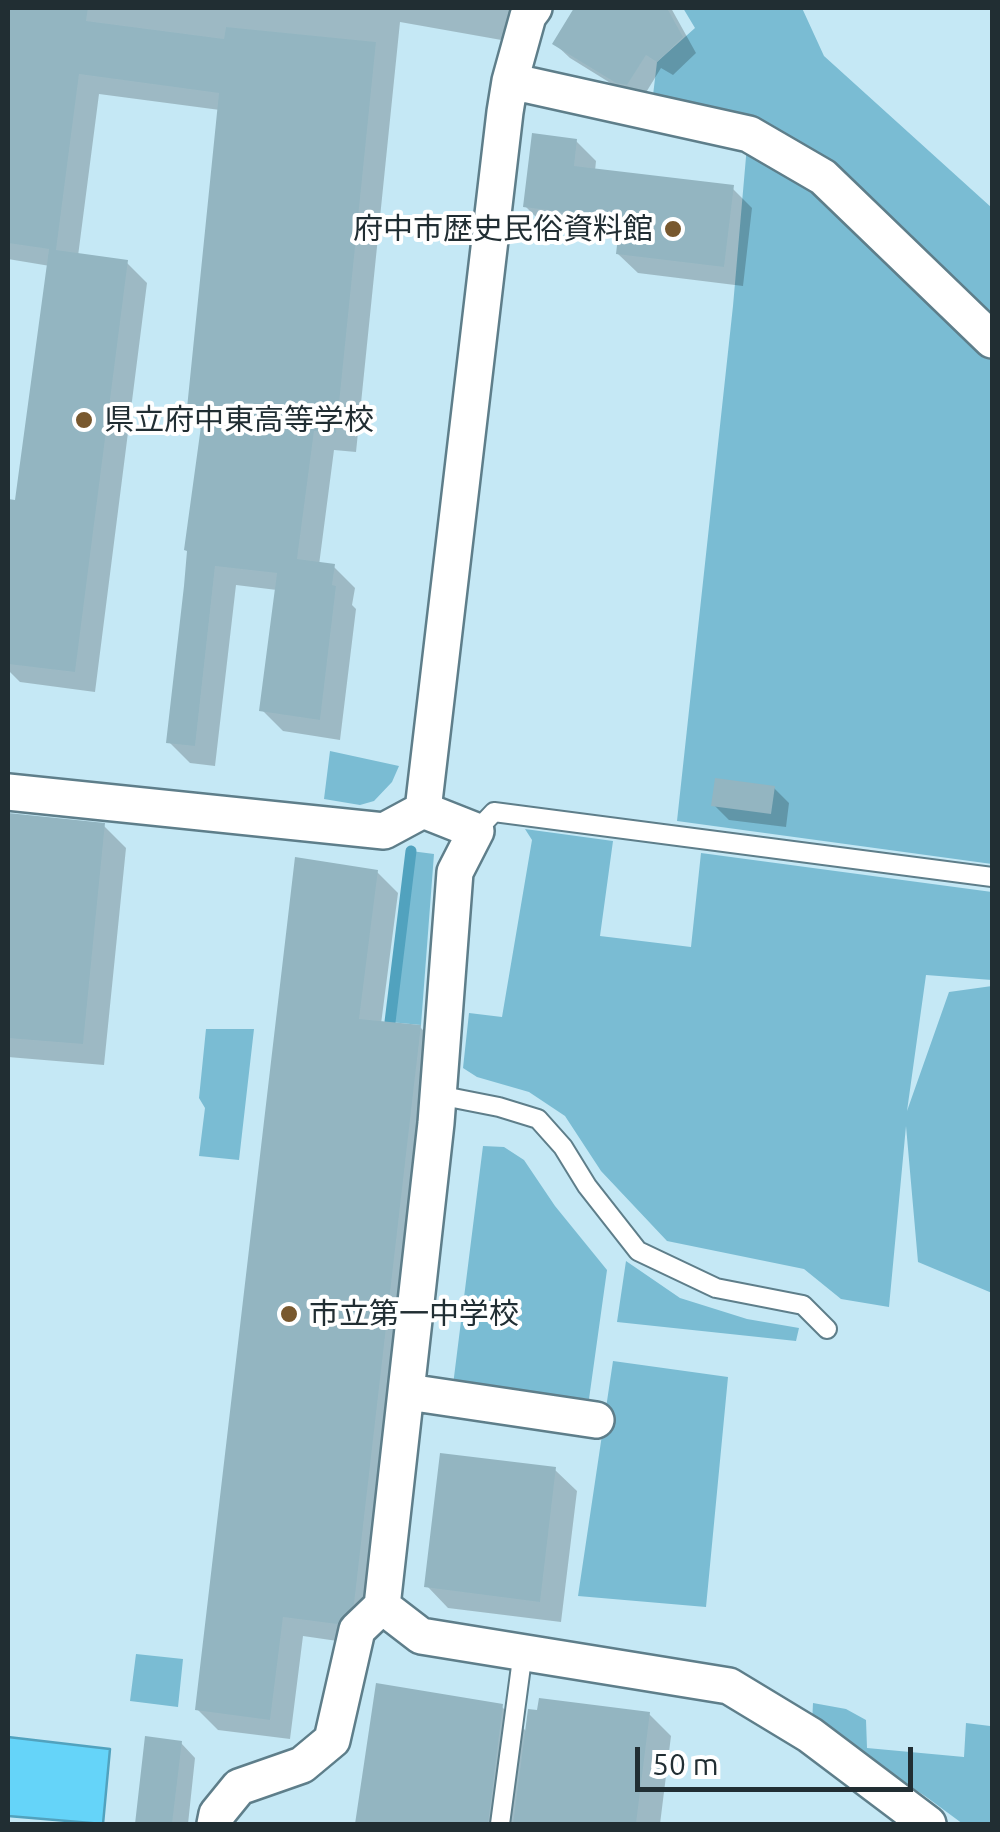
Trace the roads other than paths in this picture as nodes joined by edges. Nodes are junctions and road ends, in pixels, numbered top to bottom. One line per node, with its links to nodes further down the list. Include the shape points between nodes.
1 (534, 8): 2 (street)
2 (510, 80): 3 (street, via 748,134 824,177); 5 (street)
3 (992, 340)
4 (8, 792): 5 (street, via 384,831)
5 (423, 810): 6 (street)
6 (476, 831): 7 (lane, via 494,812); 8 (street, via 455,872)
7 (992, 876)
8 (438, 1094): 9 (lane, via 538,1119 638,1251 716,1288 803,1305); 10 (street)
9 (827, 1329)
10 (408, 1392): 11 (street); 12 (street)
11 (596, 1420)
12 (382, 1606): 13 (street, via 421,1636); 14 (street, via 357,1630 332,1740 302,1766 239,1787)
13 (522, 1651): 15 (lane); 16 (street, via 730,1686 810,1735)
14 (215, 1824)
15 (500, 1824)
16 (928, 1824)

